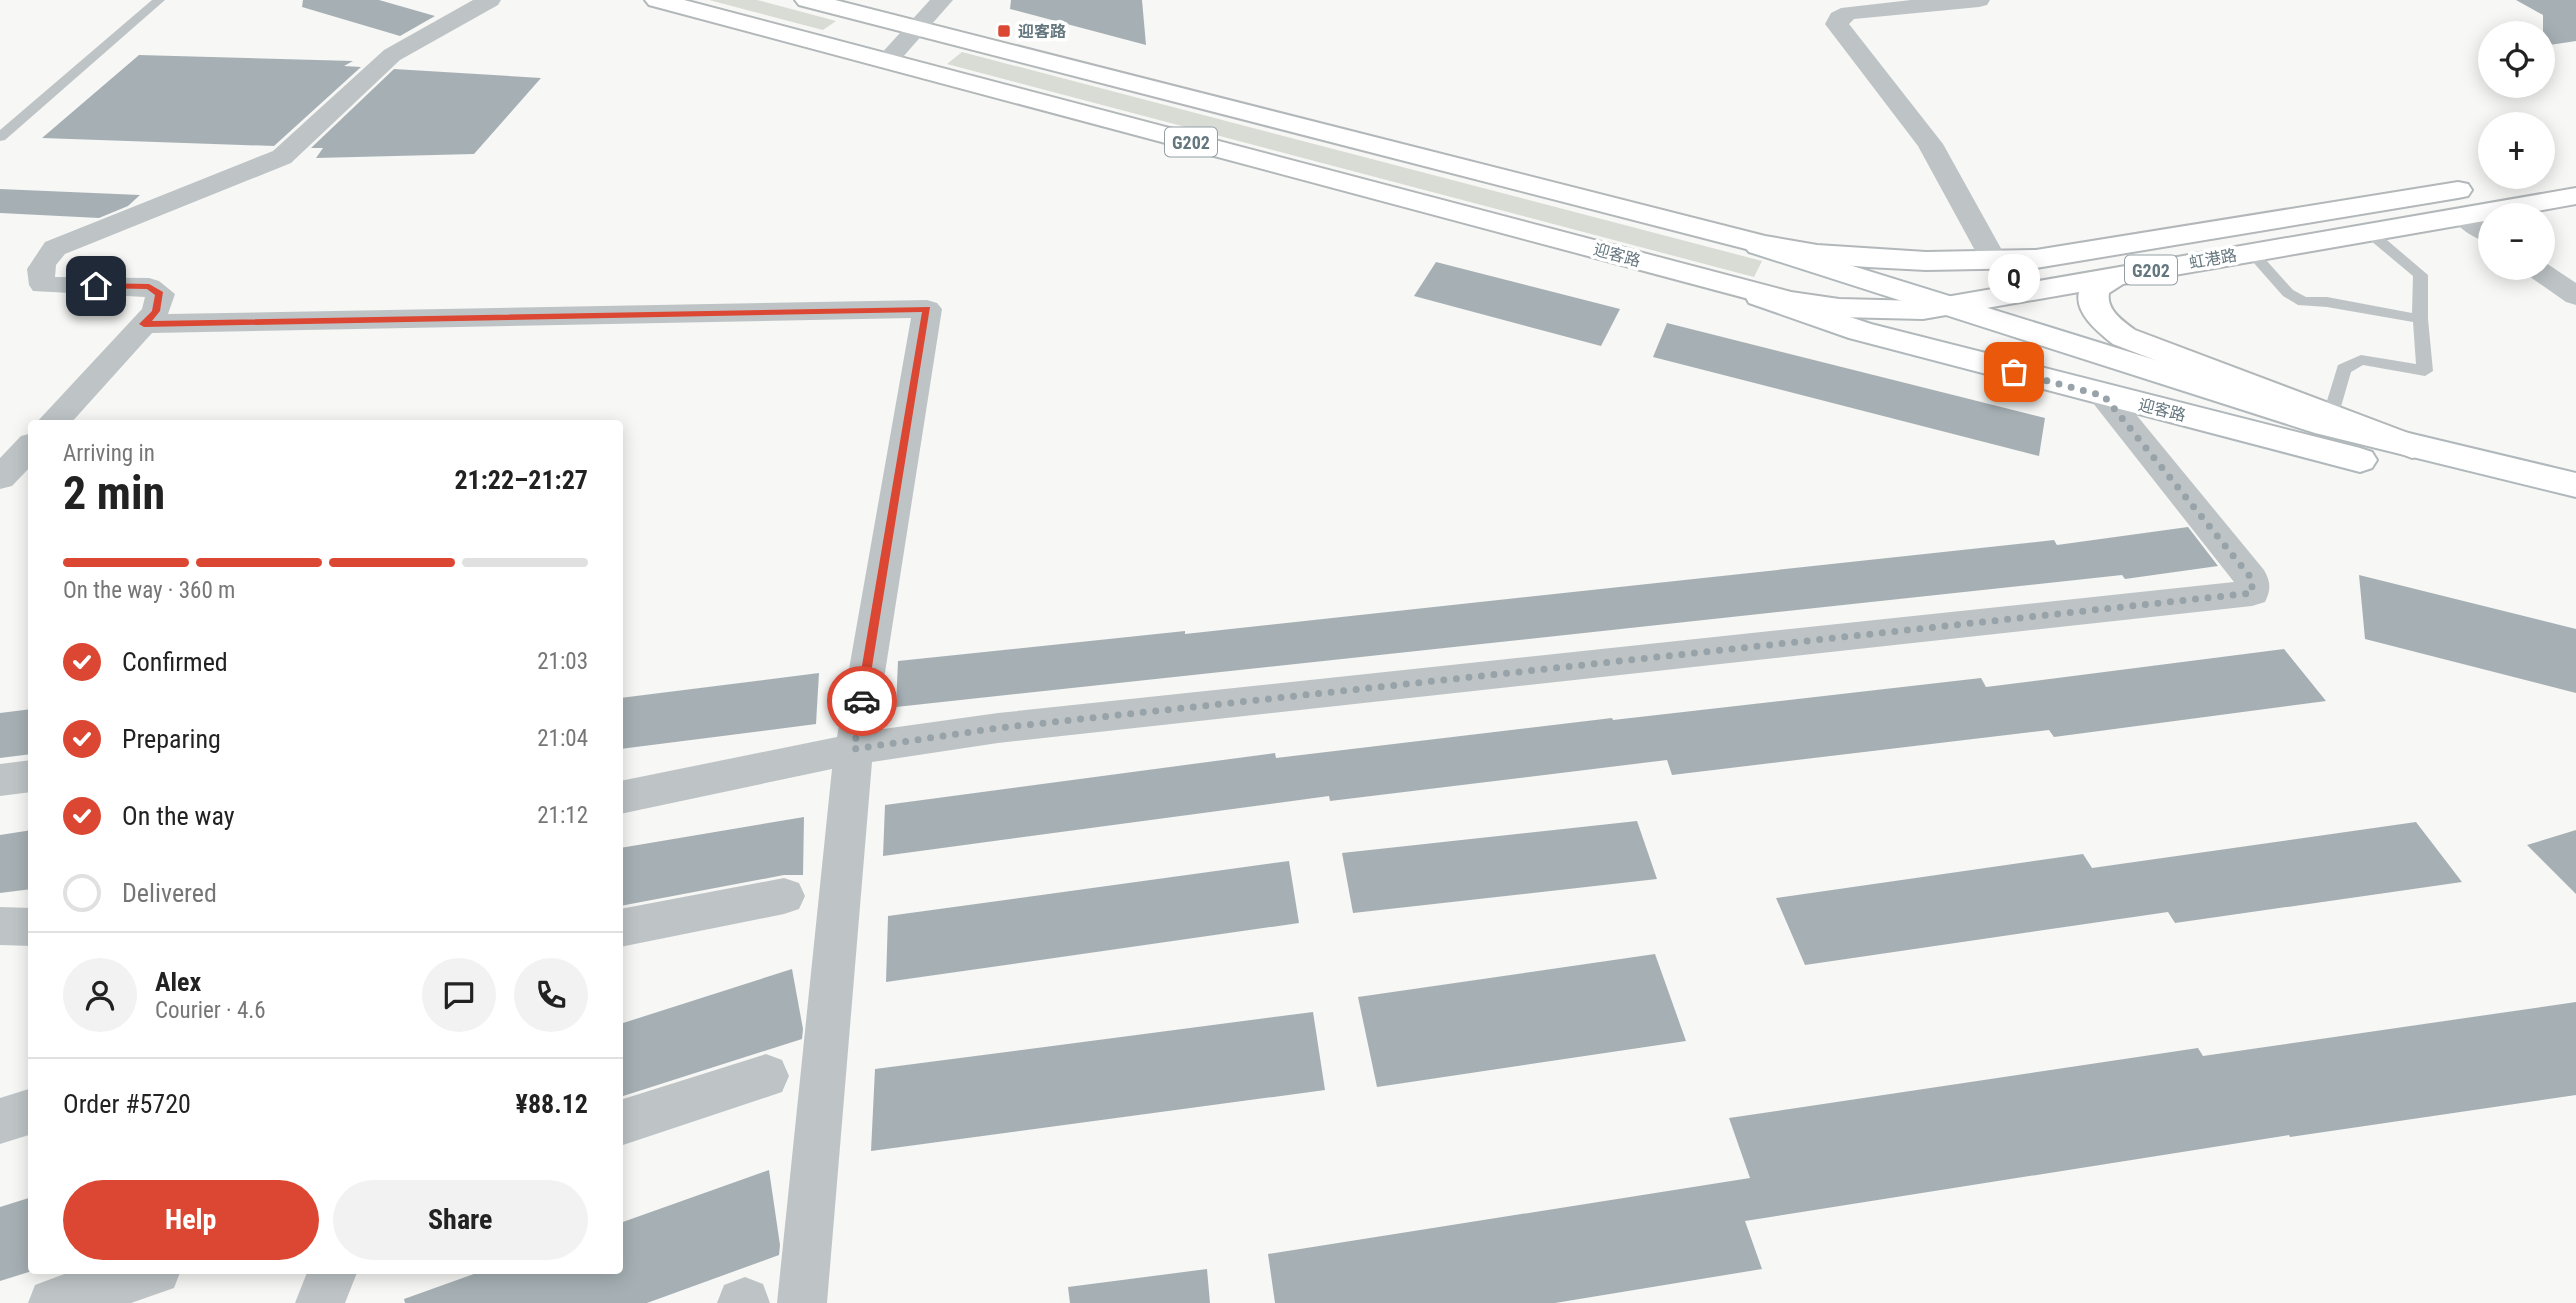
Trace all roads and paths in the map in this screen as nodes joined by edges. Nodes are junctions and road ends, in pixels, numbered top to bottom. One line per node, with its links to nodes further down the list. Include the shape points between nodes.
1 (159, 0): 9 (lane)
2 (490, 0): 24 (street, via 392,55 282,157 55,248 41,263 43,285 149,287 160,294 156,311)
3 (657, 0): 8 (main road, 迎客路 / G202)
4 (807, 0): 7 (main road, 迎客路 / G202)
5 (942, 0): 7 (street)
6 (1979, 0): 17 (street, via 1849,13 1837,23 1930,144)
7 (917, 28): 8 (street); 15 (main road, 迎客路 / G202)
8 (887, 61): 20 (main road, 迎客路 / G202)
9 (0, 136)
10 (2572, 179): 12 (main road, 虹港路 / G202)
11 (2478, 187): 17 (main road, 虹港路 / G202, via 2063,257)
12 (2463, 216): 13 (street); 14 (main road, 虹港路 / G202)
13 (2478, 227)
14 (2369, 232): 16 (main road, 虹港路 / G202); 23 (lane, via 2421,275)
15 (1725, 235): 17 (main road, 虹港路 / G202, via 1817,254); 22 (main road, 迎客路)
16 (2252, 253): 18 (main road, 虹港路 / G202); 23 (lane, via 2288,293 2303,302)
17 (1994, 261)
18 (2114, 276): 22 (main road, 虹港路 / G202); 26 (main road, via 2099,282 2093,301 2098,314 2124,337)
19 (2553, 280): 21 (street)
20 (1726, 284): 22 (main road, 虹港路 / G202, via 1839,308 1923,310); 25 (main road, 迎客路, via 1860,331)
21 (2576, 296)
22 (1947, 306): 28 (main road, 迎客路, via 2248,401)
23 (2420, 319): 26 (lane, via 2425,371 2361,360 2344,369)
24 (144, 324): 27 (street); 33 (street, via 927,309)
25 (2104, 396): 32 (main road, 迎客路); 33 (street, via 2252,579 2252,593 1012,727)
26 (2330, 417): 28 (main road)
27 (55, 420)
28 (2412, 447): 31 (main road, 迎客路)
29 (28, 448): 30 (street)
30 (0, 478)
31 (2576, 485)
32 (2576, 512)
33 (854, 749): 36 (street); 49 (street)
34 (28, 776): 35 (street)
35 (0, 780)
36 (623, 796)
37 (784, 896): 40 (street)
38 (0, 926): 39 (street)
39 (28, 927)
40 (623, 927)
41 (766, 1076): 44 (street)
42 (28, 1112): 43 (street)
43 (0, 1121)
44 (623, 1122)
45 (144, 1274): 47 (street)
46 (331, 1274): 48 (street)
47 (53, 1303)
48 (320, 1303)
49 (802, 1303)

